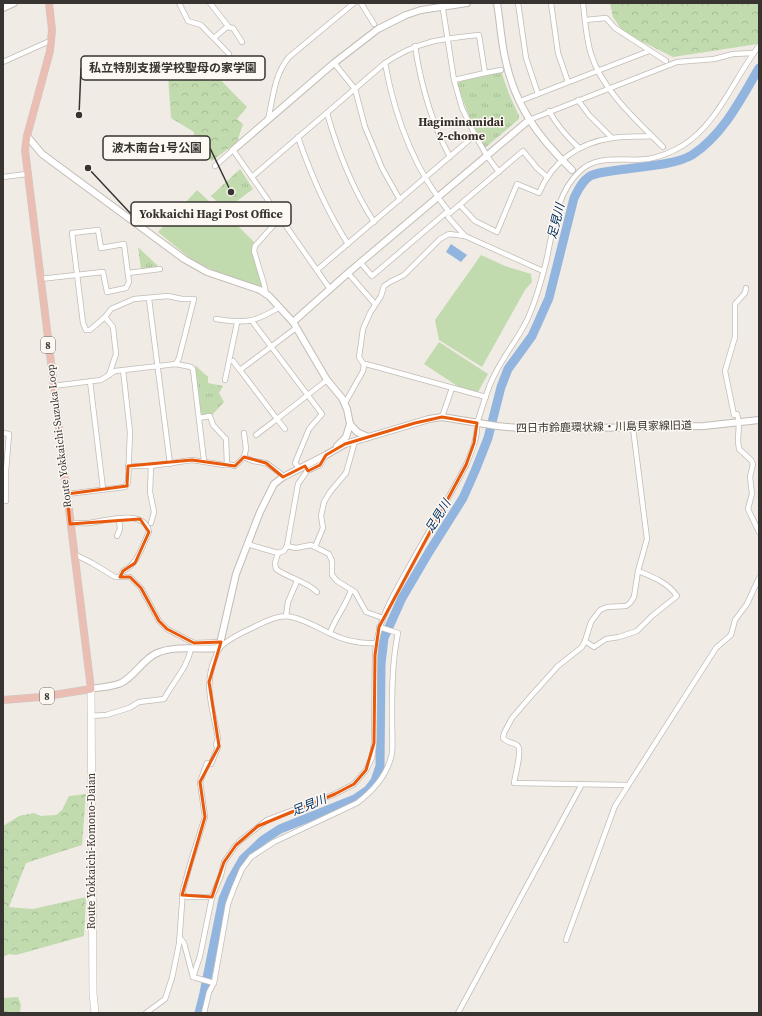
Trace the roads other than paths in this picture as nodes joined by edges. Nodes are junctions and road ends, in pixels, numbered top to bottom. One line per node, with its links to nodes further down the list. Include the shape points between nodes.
1 (14, 3): 13 (street)
2 (49, 3): 19 (main road, Route Yokkaichi-Suzuka Loop / 8)
3 (179, 3): 17 (street, via 188,21 201,25)
4 (210, 3): 16 (street)
5 (354, 3): 43 (street, via 284,63 277,76)
6 (361, 3): 15 (street)
7 (467, 3): 12 (street)
8 (497, 3): 42 (street, via 507,68 517,97)
9 (518, 3): 37 (street, via 526,58)
10 (551, 3): 34 (street, via 558,53)
11 (583, 3): 14 (street)
12 (443, 4): 18 (street); 28 (street, via 406,15 383,26)
13 (3, 8)
14 (585, 20): 23 (street, via 606,18 615,28); 31 (street, via 589,46)
15 (374, 24)
16 (227, 27): 17 (street); 20 (street, via 233,28)
17 (214, 38): 25 (street)
18 (447, 38): 21 (street); 32 (street, via 479,35); 33 (street)
19 (52, 40): 27 (street); 45 (main road, Route Yokkaichi-Suzuka Loop / 8)
20 (242, 42)
21 (415, 46): 29 (street); 53 (street, via 428,107)
22 (759, 46): 24 (street)
23 (649, 51): 26 (street); 31 (street)
24 (754, 53): 36 (street, via 676,62); 74 (street, via 711,120 694,138 671,152 648,159 607,159 580,171 571,181 557,209)
25 (229, 54)
26 (666, 61)
27 (3, 62)
28 (334, 63): 35 (street); 43 (street)
29 (385, 63): 35 (street); 62 (street, via 400,124)
30 (501, 70): 32 (street)
31 (597, 70): 34 (street); 36 (street)
32 (485, 73): 33 (street)
33 (454, 80): 44 (street, via 462,108)
34 (568, 82): 37 (street)
35 (356, 89): 41 (street); 64 (street, via 365,127 382,168)
36 (608, 89): 39 (street); 46 (street)
37 (538, 94): 38 (street)
38 (523, 100)
39 (578, 100): 40 (street); 48 (street)
40 (549, 111): 42 (street); 50 (street, via 560,128)
41 (327, 113): 47 (street); 68 (street, via 335,143 354,188)
42 (529, 120): 52 (street); 54 (street)
43 (268, 121): 51 (street)
44 (475, 135): 52 (street); 53 (street)
45 (27, 136): 58 (main road, Route Yokkaichi-Suzuka Loop / 8, via 25,150); 81 (street, via 42,154 189,262 207,272)
46 (652, 136): 48 (street); 49 (street)
47 (298, 137): 60 (street); 70 (street, via 322,199)
48 (612, 138): 50 (street)
49 (663, 147)
50 (579, 148): 54 (street)
51 (233, 150): 55 (street); 60 (street)
52 (487, 156): 57 (street); 63 (street)
53 (450, 157): 62 (street)
54 (561, 160): 56 (street); 61 (street)
55 (215, 166)
56 (572, 170)
57 (499, 172): 61 (street, via 523,151); 65 (street)
58 (28, 174): 59 (street); 78 (main road, Route Yokkaichi-Suzuka Loop / 8)
59 (3, 177)
60 (252, 177): 67 (street)
61 (547, 177): 65 (street, via 538,193 517,184 497,232 475,221)
62 (426, 178): 63 (street); 64 (street)
63 (438, 197): 66 (street); 71 (street)
64 (400, 200): 68 (street)
65 (460, 205): 66 (street)
66 (448, 214): 69 (street); 71 (street, via 372,276)
67 (280, 218): 73 (street); 81 (street, via 255,246 254,251)
68 (374, 222): 70 (street)
69 (465, 236): 74 (street); 83 (street, via 449,234 440,239 404,275 384,286)
70 (348, 244): 73 (street)
71 (360, 262): 76 (street)
72 (160, 269): 75 (street)
73 (317, 270): 80 (street)
74 (543, 272): 104 (street, via 526,322 504,356)
75 (128, 273): 77 (street, via 130,282 126,288 107,292 103,272); 77 (street, via 124,244 101,248 98,230 72,233)
76 (348, 273): 80 (street); 83 (street)
77 (78, 274): 78 (street); 85 (street, via 86,330 90,330)
78 (40, 279): 101 (main road, Route Yokkaichi-Suzuka Loop / 8)
79 (746, 288): 110 (street, via 735,304 735,337 725,371)
80 (330, 289): 89 (street)
81 (266, 294): 84 (street)
82 (149, 298): 85 (street, via 134,299 111,310); 92 (street, via 168,296 182,300 194,299); 94 (street)
83 (375, 304): 93 (street, via 363,329 359,357)
84 (280, 307): 87 (street); 89 (street)
85 (105, 317): 97 (street, via 113,327 116,354)
86 (216, 319): 88 (street)
87 (252, 321): 88 (street); 90 (street)
88 (237, 323): 98 (street)
89 (294, 325): 90 (street); 99 (street)
90 (271, 347): 96 (street); 103 (street)
91 (232, 361): 96 (street)
92 (176, 364): 94 (street); 107 (street, via 191,366 193,369)
93 (364, 365): 102 (street); 105 (street)
94 (157, 366): 95 (street); 123 (street)
95 (123, 370): 97 (street); 125 (street, via 130,432)
96 (240, 370): 108 (street)
97 (109, 375): 100 (street)
98 (225, 380)
99 (327, 380): 103 (street); 105 (street)
100 (90, 382): 101 (street); 129 (street)
101 (53, 386): 130 (main road, Route Yokkaichi-Suzuka Loop / 8)
102 (452, 388): 104 (street); 106 (street)
103 (307, 395): 108 (street); 127 (street, via 322,414 309,429 295,463)
104 (486, 397): 111 (street)
105 (345, 402): 112 (street)
106 (442, 417): 111 (street, 四日市鈴鹿環状線・川島貝家線旧道); 118 (street, 四日市鈴鹿環状線・川島貝家線旧道)
107 (199, 418): 122 (street); 124 (street, via 210,416 213,425 226,439)
108 (277, 419): 114 (street); 117 (street)
109 (759, 420): 110 (street, 四日市鈴鹿環状線・川島貝家線旧道)
110 (739, 422): 113 (street, 四日市鈴鹿環状線・川島貝家線旧道, via 704,426); 135 (street, via 739,449 753,464 750,477 752,494 748,509)
111 (478, 423): 113 (street, 四日市鈴鹿環状線・川島貝家線旧道, via 531,429); 149 (street, via 466,465)
112 (350, 424): 118 (street, via 361,435); 120 (street, via 346,437)
113 (633, 428): 142 (street, via 647,539)
114 (285, 429)
115 (244, 432): 121 (street)
116 (3, 433): 131 (street, via 9,434 6,501)
117 (256, 435)
118 (370, 437): 119 (street, 四日市鈴鹿環状線・川島貝家線旧道)
119 (355, 441): 120 (street, 四日市鈴鹿環状線・川島貝家線旧道); 139 (street, via 346,473 324,502 321,516 323,528)
120 (334, 450): 127 (street, 四日市鈴鹿環状線・川島貝家線旧道)
121 (244, 457): 124 (street, via 235,466); 128 (street, via 266,463)
122 (204, 461): 123 (street, via 192,460); 124 (street)
123 (170, 464): 126 (street)
124 (227, 464)
125 (128, 466): 126 (street); 129 (street, via 128,482 124,487)
126 (151, 466): 133 (street, via 150,492 154,512)
127 (304, 468): 128 (street, 四日市鈴鹿環状線・川島貝家線旧道); 138 (street, via 296,488)
128 (283, 478): 137 (street, 四日市鈴鹿環状線・川島貝家線旧道, via 274,484)
129 (103, 489): 130 (street)
130 (67, 494): 134 (main road, Route Yokkaichi-Suzuka Loop / 8)
131 (3, 501)
132 (119, 519): 134 (street); 136 (street, via 120,529); 143 (street, via 140,519 148,526 149,532 135,563 123,571)
133 (151, 523)
134 (70, 524): 140 (main road, Route Yokkaichi-Suzuka Loop / 8)
135 (759, 532)
136 (117, 536)
137 (248, 544): 141 (street); 154 (street, 四日市鈴鹿環状線・川島貝家線旧道, via 236,574)
138 (287, 546): 139 (street); 141 (street, via 283,553)
139 (315, 547): 146 (street, via 329,554 332,575)
140 (74, 554): 143 (street, via 115,577); 156 (main road, Route Yokkaichi-Suzuka Loop / 8)
141 (278, 554): 145 (street, via 276,568)
142 (638, 570): 152 (street, via 634,597 630,603 626,606 600,610 591,622); 152 (street, via 662,581 672,588 677,596 637,631 606,639 594,647)
143 (120, 577): 154 (street, via 130,576 167,629 194,643)
144 (759, 578): 160 (street, via 747,604 735,620 731,635 716,648)
145 (297, 581): 147 (street); 148 (street, via 288,602)
146 (351, 590): 149 (street, via 358,596 366,612); 151 (street)
147 (317, 592)
148 (286, 616): 151 (street, via 298,618); 154 (street, via 271,619)
149 (382, 618): 150 (street)
150 (380, 628): 153 (street); 166 (street, via 398,633 392,686 392,754 385,772 368,795 357,803 274,842 251,857 242,869 228,904)
151 (330, 633): 153 (street, via 366,644)
152 (586, 641): 159 (street, via 558,666 512,718 503,738 520,748 514,783)
153 (376, 643): 162 (street, via 374,743 372,758 366,770 354,784 335,794 283,813 258,826 236,845 224,862)
154 (220, 645): 155 (street); 161 (street, via 208,682 218,747 200,782 205,817)
155 (191, 649): 156 (street, via 158,653 121,683); 158 (street, via 187,662 164,699 140,702 106,715)
156 (91, 689): 157 (main road, 8); 158 (main road, Route Yokkaichi-Komono-Daian)
157 (3, 700)
158 (90, 716): 167 (main road, Route Yokkaichi-Komono-Daian, via 92,993)
159 (582, 784): 160 (street); 170 (street)
160 (628, 785): 164 (street, via 615,806)
161 (182, 895): 162 (street); 163 (street)
162 (212, 897): 165 (street)
163 (180, 938): 165 (street, via 184,943); 168 (street, via 165,999)
164 (566, 940)
165 (193, 977): 166 (street)
166 (214, 983): 169 (street)
167 (95, 1013)
168 (146, 1013)
169 (204, 1013)
170 (458, 1013)

